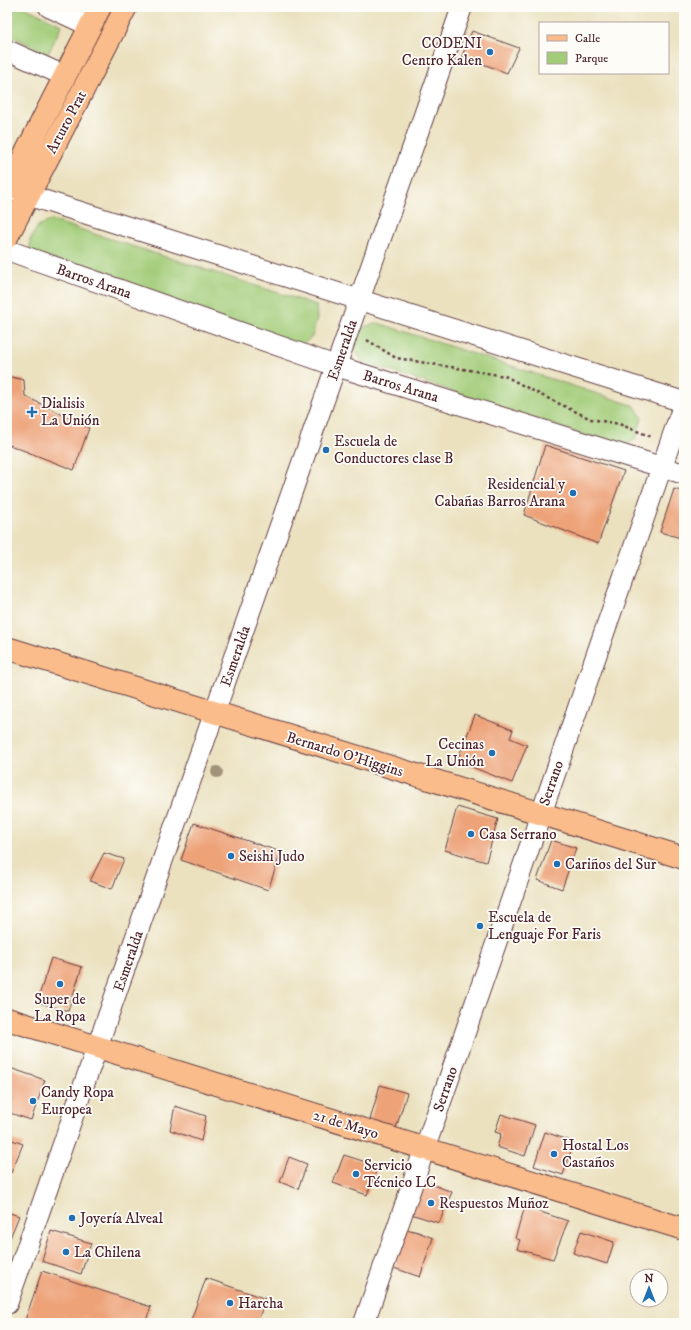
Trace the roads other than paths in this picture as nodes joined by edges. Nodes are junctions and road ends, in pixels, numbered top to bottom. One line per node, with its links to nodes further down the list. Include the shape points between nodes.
1 (49, 7): 5 (street)
2 (100, 7): 5 (main road, Arturo Prat)
3 (126, 7): 8 (main road, Arturo Prat)
4 (462, 7): 11 (street, Esmeralda)
5 (90, 26): 7 (main road, Arturo Prat)
6 (7, 50): 7 (street)
7 (64, 77): 8 (main road, Arturo Prat)
8 (14, 191): 9 (main road, Arturo Prat); 11 (street)
9 (7, 236)
10 (7, 250): 12 (street, Barros Arana)
11 (360, 300): 12 (street, Esmeralda); 13 (street)
12 (336, 366): 14 (street, Barros Arana); 17 (street, Esmeralda)
13 (684, 402): 14 (street, Serrano)
14 (662, 467): 15 (street, Barros Arana); 18 (street, Serrano)
15 (684, 474)
16 (7, 648): 17 (main road, Bernardo O'Higgins)
17 (215, 713): 18 (main road, Bernardo O'Higgins); 21 (street, Esmeralda)
18 (541, 814): 19 (main road, Bernardo O'Higgins); 22 (street, Serrano)
19 (684, 858)
20 (7, 1020): 21 (main road, 21 de Mayo)
21 (97, 1047): 22 (main road, 21 de Mayo); 24 (street, Esmeralda)
22 (424, 1149): 23 (main road, 21 de Mayo); 25 (street, Serrano)
23 (684, 1229)
24 (7, 1304)
25 (364, 1323)

